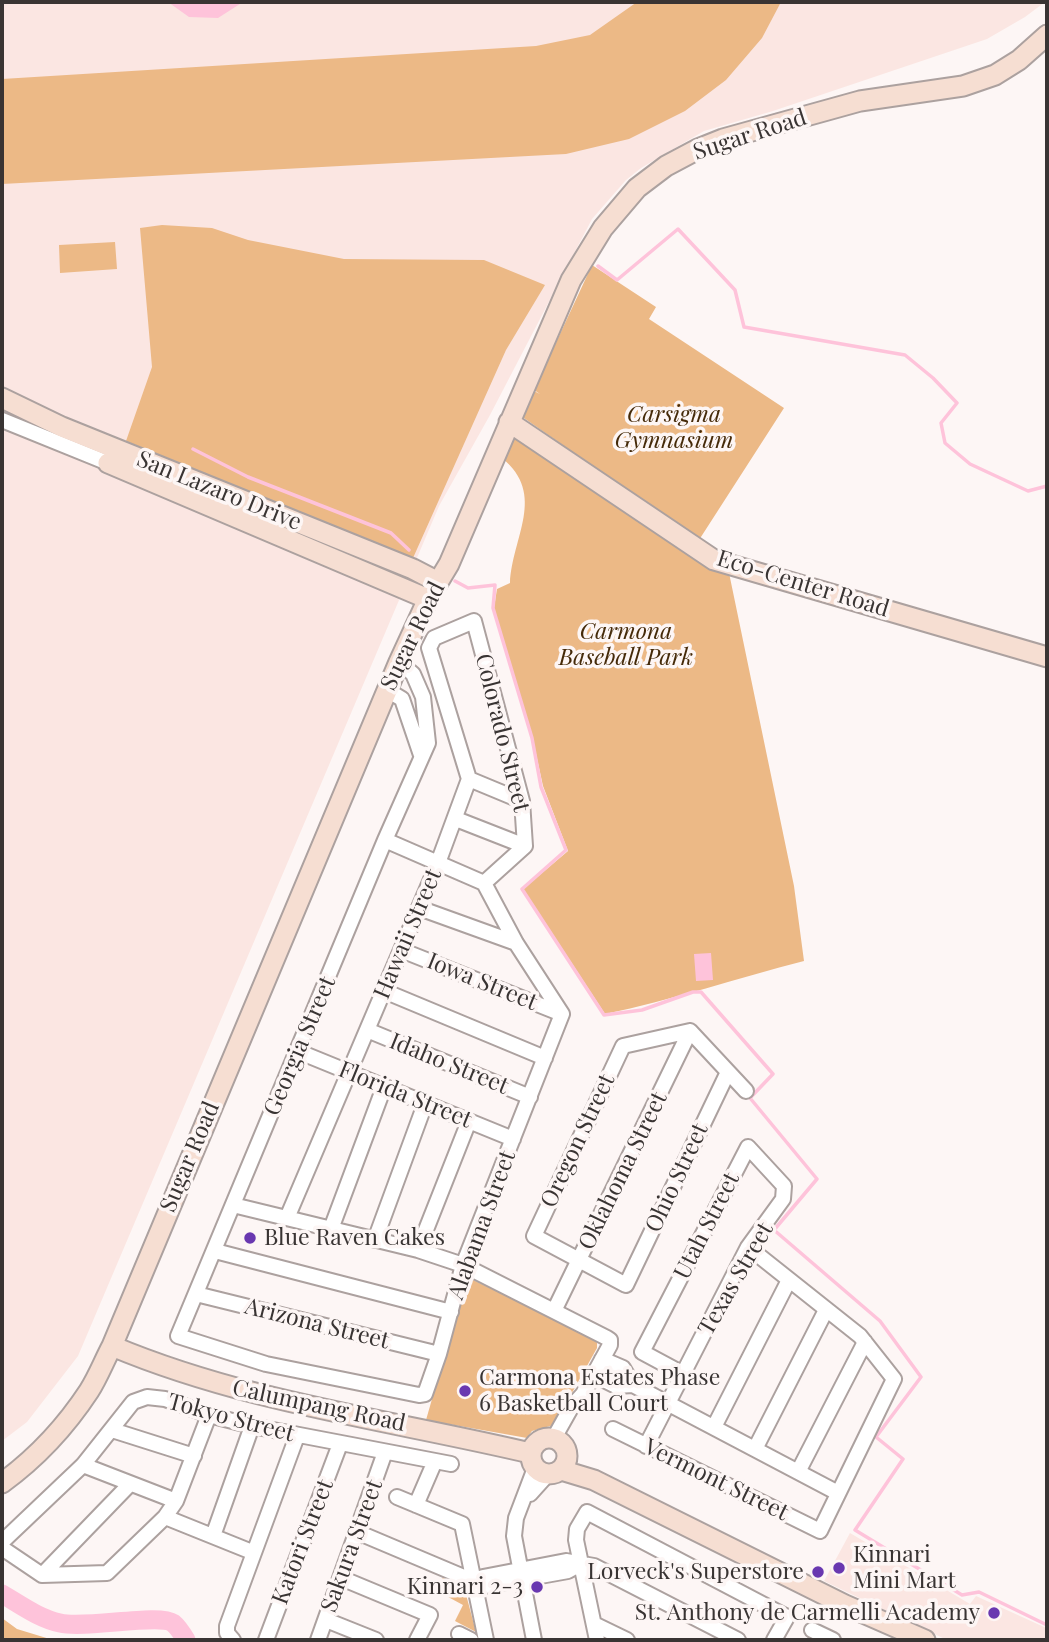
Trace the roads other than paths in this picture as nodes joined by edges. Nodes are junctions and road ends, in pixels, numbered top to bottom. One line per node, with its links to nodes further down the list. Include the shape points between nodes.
1 (1047, 35): 4 (main road, Sugar Road, via 1019,60 984,79 860,101 723,139 651,176 603,228 571,280)
2 (2, 398): 6 (main road, San Lazaro Drive, via 62,427 413,569)
3 (2, 420): 5 (street, San Lazaro Drive)
4 (509, 422): 6 (main road, Sugar Road, via 450,565); 7 (main road, Eco-Center Road, via 714,560)
5 (108, 463): 6 (main road, San Lazaro Drive)
6 (433, 590): 8 (main road, Sugar Road)
7 (1047, 657)
8 (399, 662): 9 (main road, Sugar Road); 10 (street, Georgia Street, via 413,674)
9 (387, 690): 11 (street, via 402,699); 54 (main road, Sugar Road)
10 (425, 717): 11 (street); 12 (street, Georgia Street, via 428,743)
11 (410, 722): 12 (street)
12 (421, 755): 16 (street, Georgia Street)
13 (470, 779): 14 (street); 14 (street, Colorado Street, via 429,648 434,638 474,621); 15 (street, Hawaii Street)
14 (522, 801): 17 (street, Colorado Street)
15 (456, 819): 17 (street); 18 (street, Hawaii Street)
16 (385, 840): 18 (street); 27 (street, Georgia Street)
17 (525, 846): 19 (street)
18 (438, 863): 19 (street); 20 (street, Hawaii Street)
19 (484, 883): 21 (street)
20 (419, 908): 21 (street); 22 (street, Hawaii Street)
21 (516, 943): 24 (street)
22 (401, 950): 23 (street, Hawaii Street); 24 (street, Iowa Street)
23 (384, 991): 25 (street, Hawaii Street); 28 (street)
24 (562, 1014): 28 (street, Alabama Street)
25 (367, 1030): 30 (street, Hawaii Street); 33 (street, Idaho Street)
26 (690, 1031): 29 (street); 45 (street, Oklahoma Street); 45 (street, Oregon Street, via 623,1046 534,1236)
27 (297, 1051): 30 (street, Florida Street); 38 (street, Georgia Street)
28 (545, 1058): 33 (street, Alabama Street)
29 (728, 1072): 32 (street); 45 (street, Ohio Street, via 626,1285)
30 (349, 1073): 31 (street, Florida Street); 39 (street, Hawaii Street)
31 (384, 1087): 34 (street, Florida Street); 40 (street)
32 (746, 1091)
33 (530, 1097): 36 (street, Alabama Street)
34 (425, 1104): 35 (street, Florida Street); 41 (street)
35 (469, 1121): 36 (street, Florida Street); 43 (street)
36 (513, 1139): 46 (street, Alabama Street)
37 (783, 1186): 42 (street, Texas Street, via 783,1199); 57 (street, Utah Street, via 748,1147 642,1352)
38 (233, 1205): 39 (street); 44 (street, Georgia Street)
39 (287, 1218): 40 (street)
40 (331, 1229): 41 (street)
41 (375, 1240): 43 (street)
42 (748, 1247): 47 (street); 57 (street, Texas Street)
43 (418, 1250): 46 (street)
44 (215, 1251): 48 (street, Georgia Street); 51 (street)
45 (580, 1261): 50 (street, Oklahoma Street)
46 (463, 1265): 50 (street); 51 (street, Alabama Street)
47 (789, 1280): 49 (street); 63 (street)
48 (195, 1294): 52 (street, Georgia Street); 55 (street, Arizona Street)
49 (826, 1310): 53 (street); 69 (street)
50 (554, 1311): 56 (street, via 610,1340)
51 (451, 1312): 55 (street, Alabama Street)
52 (178, 1336): 55 (street, Alabama Street, via 265,1364 419,1395 429,1389)
53 (865, 1342): 76 (street); 79 (street, via 894,1379)
54 (112, 1346): 72 (main road, Calumpang Road, via 166,1368 257,1395); 77 (main road, Sugar Road, via 90,1390 65,1422)
55 (439, 1353)
56 (602, 1359): 58 (street); 59 (street, via 623,1368)
57 (683, 1374): 60 (street, Texas Street)
58 (594, 1375): 59 (street, via 616,1386); 72 (street, via 572,1406)
59 (633, 1385): 60 (street)
60 (668, 1404): 63 (street); 68 (street, Texas Street)
61 (209, 1415): 62 (street, Tokyo Street); 65 (street, Tokyo Street, via 147,1397 133,1402); 71 (street)
62 (252, 1426): 66 (street, Tokyo Street); 85 (street)
63 (714, 1427): 69 (street)
64 (613, 1429): 68 (street, Vermont Street)
65 (112, 1430): 71 (street); 75 (street, Tokyo Street)
66 (297, 1436): 67 (street, Tokyo Street); 88 (street)
67 (341, 1444): 70 (street, Tokyo Street); 98 (street, Katori Street)
68 (646, 1446): 79 (street, Vermont Street, via 820,1531)
69 (755, 1449): 76 (street)
70 (385, 1452): 73 (street, Tokyo Street); 84 (street, Sakura Street)
71 (194, 1456): 81 (street)
72 (551, 1458): 90 (street, via 524,1501 515,1528); 109 (main road, Calumpang Road, via 845,1605)
73 (435, 1461): 74 (street, Tokyo Street); 82 (street)
74 (451, 1464)
75 (83, 1465): 78 (street); 86 (street, Tokyo Street)
76 (798, 1472): 79 (street)
77 (2, 1483)
78 (130, 1484): 81 (street); 91 (street)
79 (838, 1493)
80 (397, 1497): 82 (street)
81 (176, 1501): 83 (street)
82 (416, 1505): 93 (street, via 462,1524)
83 (165, 1517): 85 (street); 91 (street, via 107,1573)
84 (357, 1532): 92 (street, Sakura Street); 93 (street)
85 (213, 1536): 88 (street)
86 (2, 1542)
87 (2, 1548): 91 (street)
88 (253, 1552): 97 (street, via 227,1626)
89 (580, 1564): 90 (street, via 566,1561); 95 (street); 106 (street, via 594,1566); 107 (street, via 577,1529 587,1512 787,1617)
90 (521, 1574): 93 (street); 103 (street)
91 (42, 1575)
92 (341, 1578): 94 (street, Sakura Street); 101 (street, via 430,1615)
93 (475, 1581): 102 (street)
94 (326, 1620): 99 (street, Sakura Street); 100 (street)
95 (594, 1624): 104 (street); 105 (street)
96 (812, 1630): 108 (street)
97 (230, 1636)
98 (266, 1640)
99 (318, 1640)
100 (376, 1640)
101 (418, 1640)
102 (486, 1640)
103 (534, 1640)
104 (597, 1640)
105 (627, 1640)
106 (738, 1640)
107 (774, 1640)
108 (830, 1640)
109 (925, 1640)

